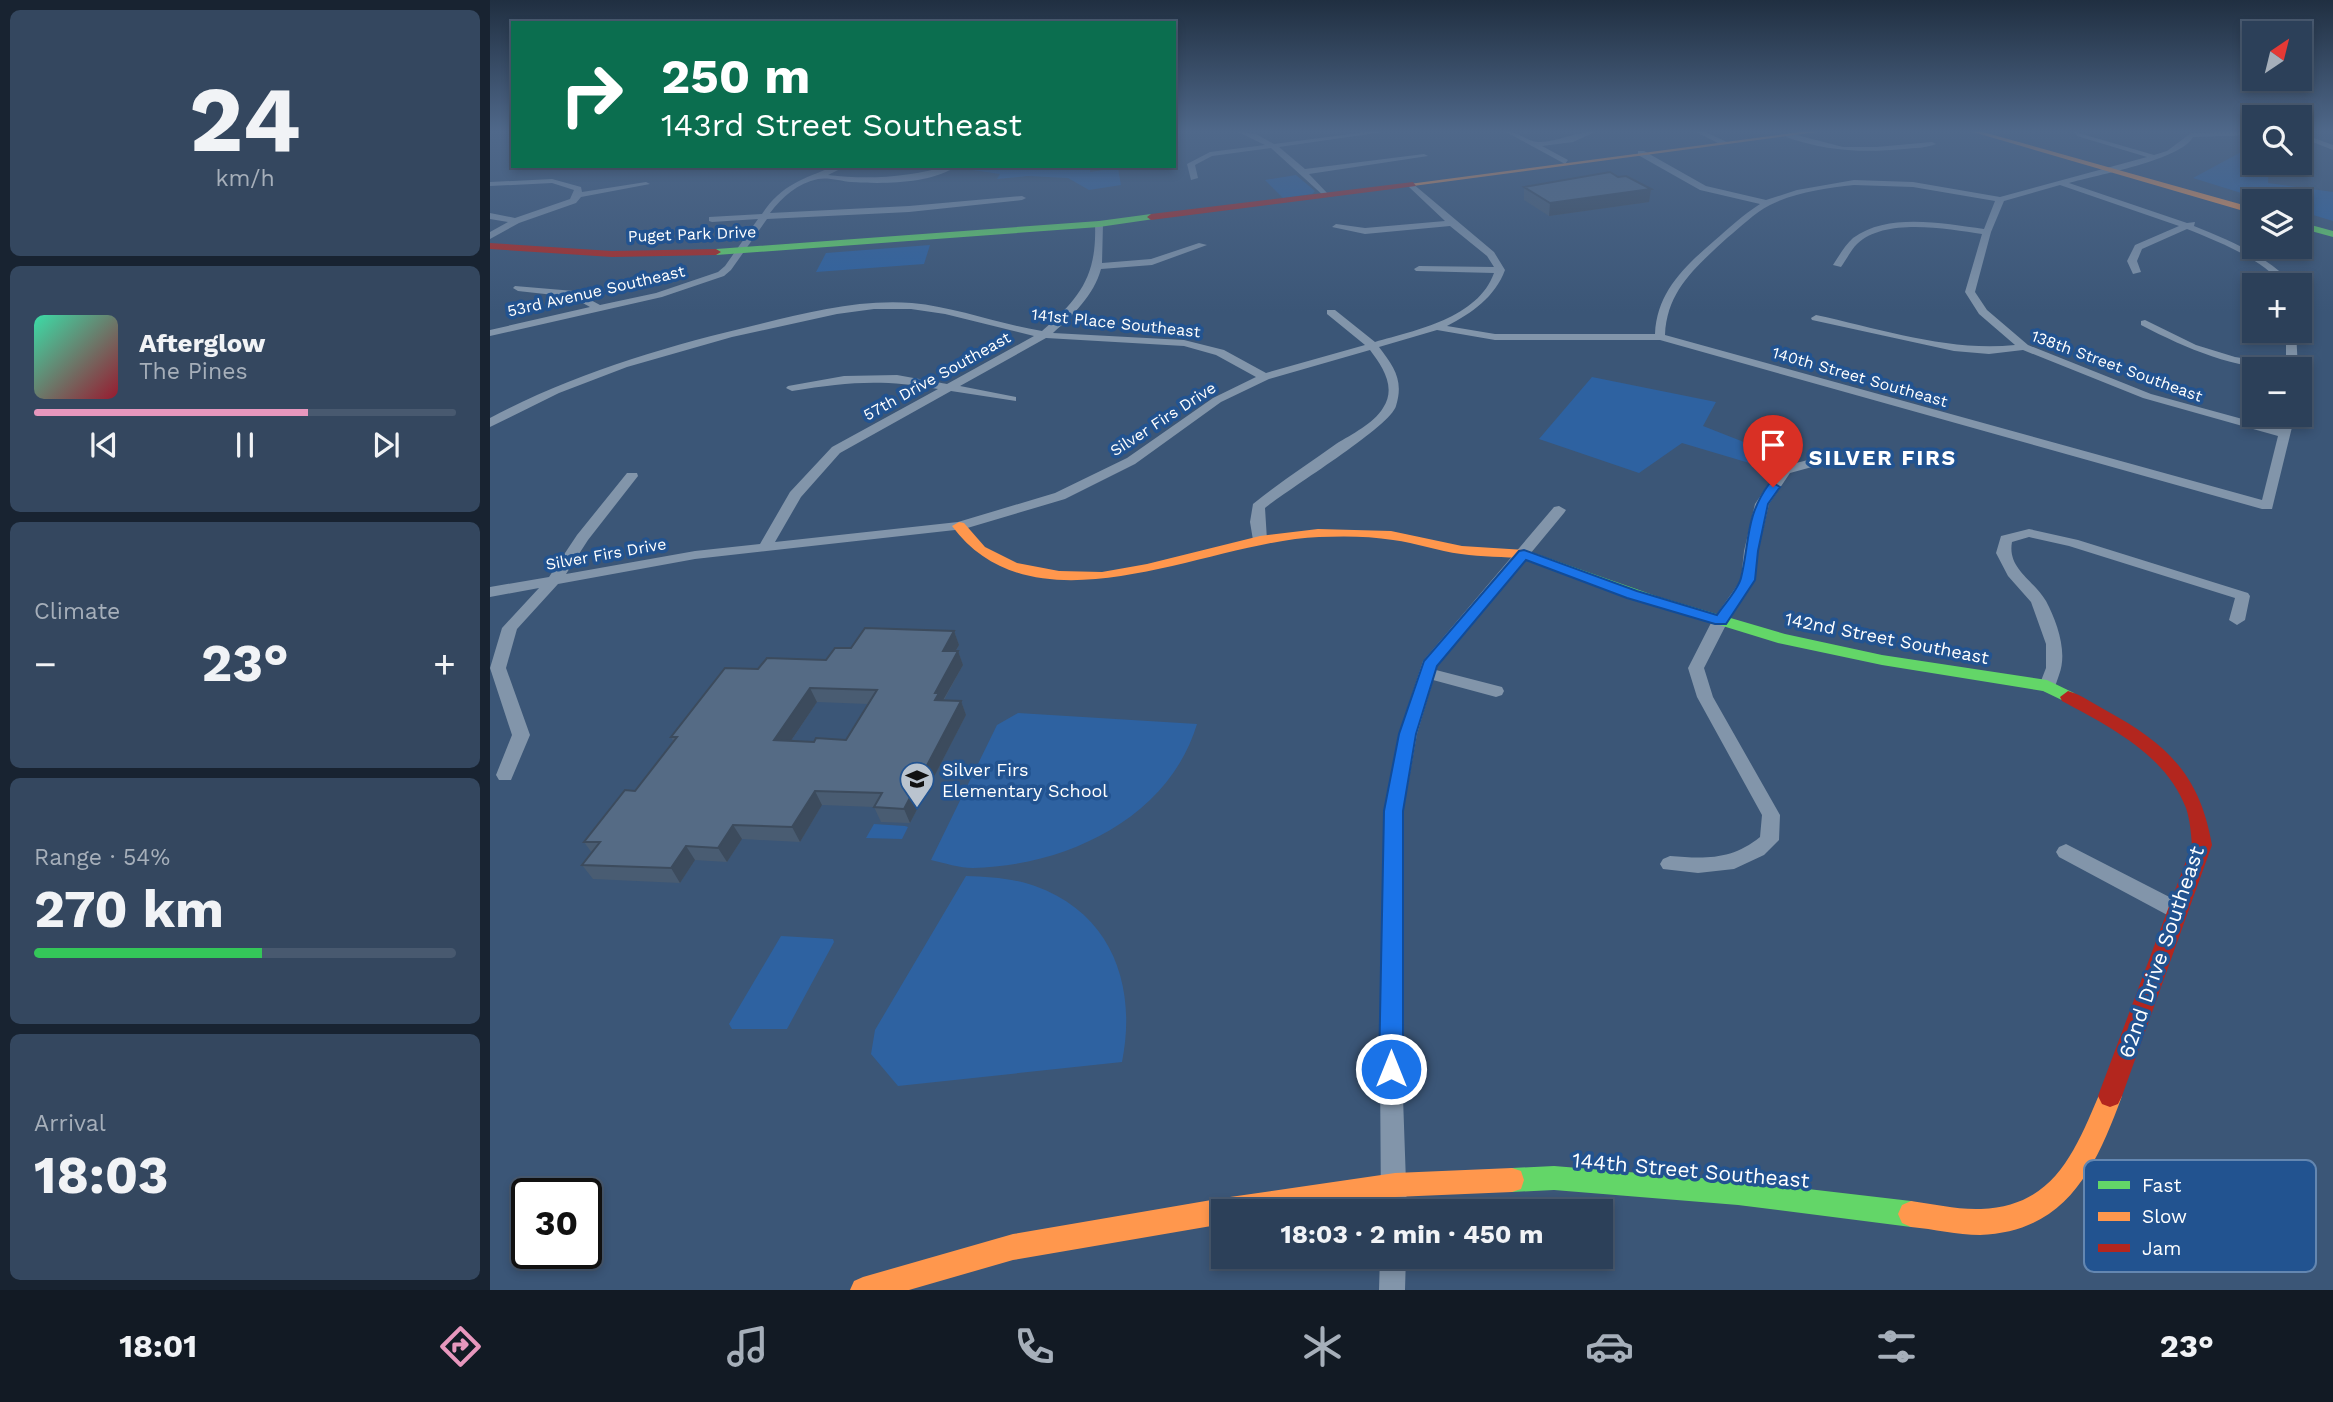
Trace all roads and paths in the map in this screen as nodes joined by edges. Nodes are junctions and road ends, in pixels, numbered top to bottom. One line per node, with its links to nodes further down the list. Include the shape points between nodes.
1 (595, 192): 12 (street)
2 (784, 192): 20 (street, 53rd Avenue Southeast)
3 (1322, 192): 13 (street)
4 (1349, 192): 13 (street, Puget Park Drive)
5 (1420, 192): 22 (street)
6 (1721, 192): 16 (street)
7 (1795, 192): 16 (street)
8 (1970, 192): 15 (street)
9 (2026, 192): 15 (street)
10 (2090, 192): 23 (street)
11 (2189, 192): 17 (street)
12 (578, 195): 21 (street, via 555,209)
13 (1325, 195): 24 (street, Puget Park Drive)
14 (1022, 198): 20 (street)
15 (2000, 199): 27 (street)
16 (1767, 203): 47 (street, via 1681,274 1667,297 1659,322)
17 (2242, 208)
18 (490, 216): 21 (street)
19 (712, 219): 20 (street)
20 (763, 219): 33 (street, 53rd Avenue Southeast)
21 (516, 221): 29 (street)
22 (1452, 223): 25 (street, via 1365,232); 37 (street, via 1490,254)
23 (2192, 224): 30 (street); 38 (street, via 2138,247 2132,261)
24 (1099, 225): 33 (street, Puget Park Drive); 35 (street, 57th Drive Southeast)
25 (1336, 228)
26 (2312, 228): 28 (street)
27 (1987, 232): 34 (street, via 1934,226 1885,228 1856,240); 49 (street, via 1970,292 1983,312)
28 (2333, 234)
29 (490, 236)
30 (2242, 241)
31 (1202, 245): 35 (street, via 1152,262)
32 (490, 246): 33 (street, Puget Park Drive, via 612,254)
33 (740, 252): 40 (street, 53rd Avenue Southeast, via 729,268 702,282)
34 (1838, 265)
35 (1099, 266): 46 (street, 57th Drive Southeast, via 1073,310)
36 (1419, 269): 37 (street)
37 (1500, 270): 44 (street, Silver Firs Drive, via 1495,284 1467,311)
38 (2136, 272)
39 (518, 288): 40 (street, via 574,294)
40 (598, 308): 45 (street, 53rd Avenue Southeast)
41 (1331, 312): 48 (street)
42 (1816, 318): 49 (street, 138th Street Southeast, via 1954,348)
43 (2146, 323): 50 (street, via 2192,346)
44 (1437, 327): 47 (street, 140th Street Southeast, via 1495,337); 48 (street, Silver Firs Drive)
45 (490, 333)
46 (1044, 335): 51 (street, 141st Place Southeast, via 1159,340 1205,347); 53 (street, 57th Drive Southeast); 55 (street, 141st Place Southeast, via 949,310 908,306 803,317 710,339 594,376)
47 (1660, 337): 57 (street, 140th Street Southeast, via 2267,506)
48 (1372, 345): 51 (street, Silver Firs Drive); 62 (street, via 1392,372 1390,408 1258,507)
49 (2024, 347): 57 (street, 138th Street Southeast, via 2147,396)
50 (2242, 361)
51 (1265, 377): 61 (street, Silver Firs Drive, via 1217,400 1131,461 1060,496)
52 (792, 388): 53 (street, via 844,379 897,378)
53 (951, 388): 54 (street); 63 (street, 57th Drive Southeast, via 836,450 795,495)
54 (1012, 399)
55 (490, 423)
56 (2286, 427): 57 (street)
57 (2283, 434)
58 (1808, 464): 67 (street, via 1785,470 1762,504 1748,580)
59 (632, 476): 65 (street)
60 (1559, 510): 64 (street)
61 (959, 526): 62 (street, 142nd Street Southeast, via 980,550 1013,567 1059,575 1125,572); 63 (street, Silver Firs Drive)
62 (1260, 540): 64 (street, 142nd Street Southeast, via 1318,533 1391,535 1462,550)
63 (766, 547): 65 (street, Silver Firs Drive)
64 (1524, 554): 67 (street, 142nd Street Southeast); 69 (street, via 1429,665)
65 (555, 579): 66 (street, Silver Firs Drive); 72 (street, via 510,628 498,668 521,735)
66 (490, 592)
67 (1720, 621): 70 (street, 142nd Street Southeast, via 1860,656); 74 (street, via 1696,668 1705,697 1771,815 1769,840 1751,857 1710,867)
68 (2237, 621): 70 (street, via 2243,596 2074,543 2029,533 2006,539 2003,553 2013,573 2038,601 2054,644)
69 (1427, 673): 71 (street); 76 (street, via 1408,734 1394,811 1391,1069)
70 (2047, 686): 75 (street, 62nd Drive Southeast, via 2157,750 2185,789 2196,808 2202,845)
71 (1496, 691)
72 (505, 775)
73 (2066, 852): 75 (street)
74 (1670, 864)
75 (2178, 911): 80 (street, 62nd Drive Southeast, via 2092,1146 2061,1192 2027,1214)
76 (1395, 1185): 77 (street, 144th Street Southeast); 78 (street); 80 (street, 144th Street Southeast, via 1554,1178 1738,1193)
77 (1303, 1199)
78 (1394, 1199)
79 (1211, 1213): 82 (street, 144th Street Southeast, via 1013,1247)
80 (1982, 1222)
81 (1393, 1269): 83 (street)
82 (867, 1289)
83 (1392, 1290)

